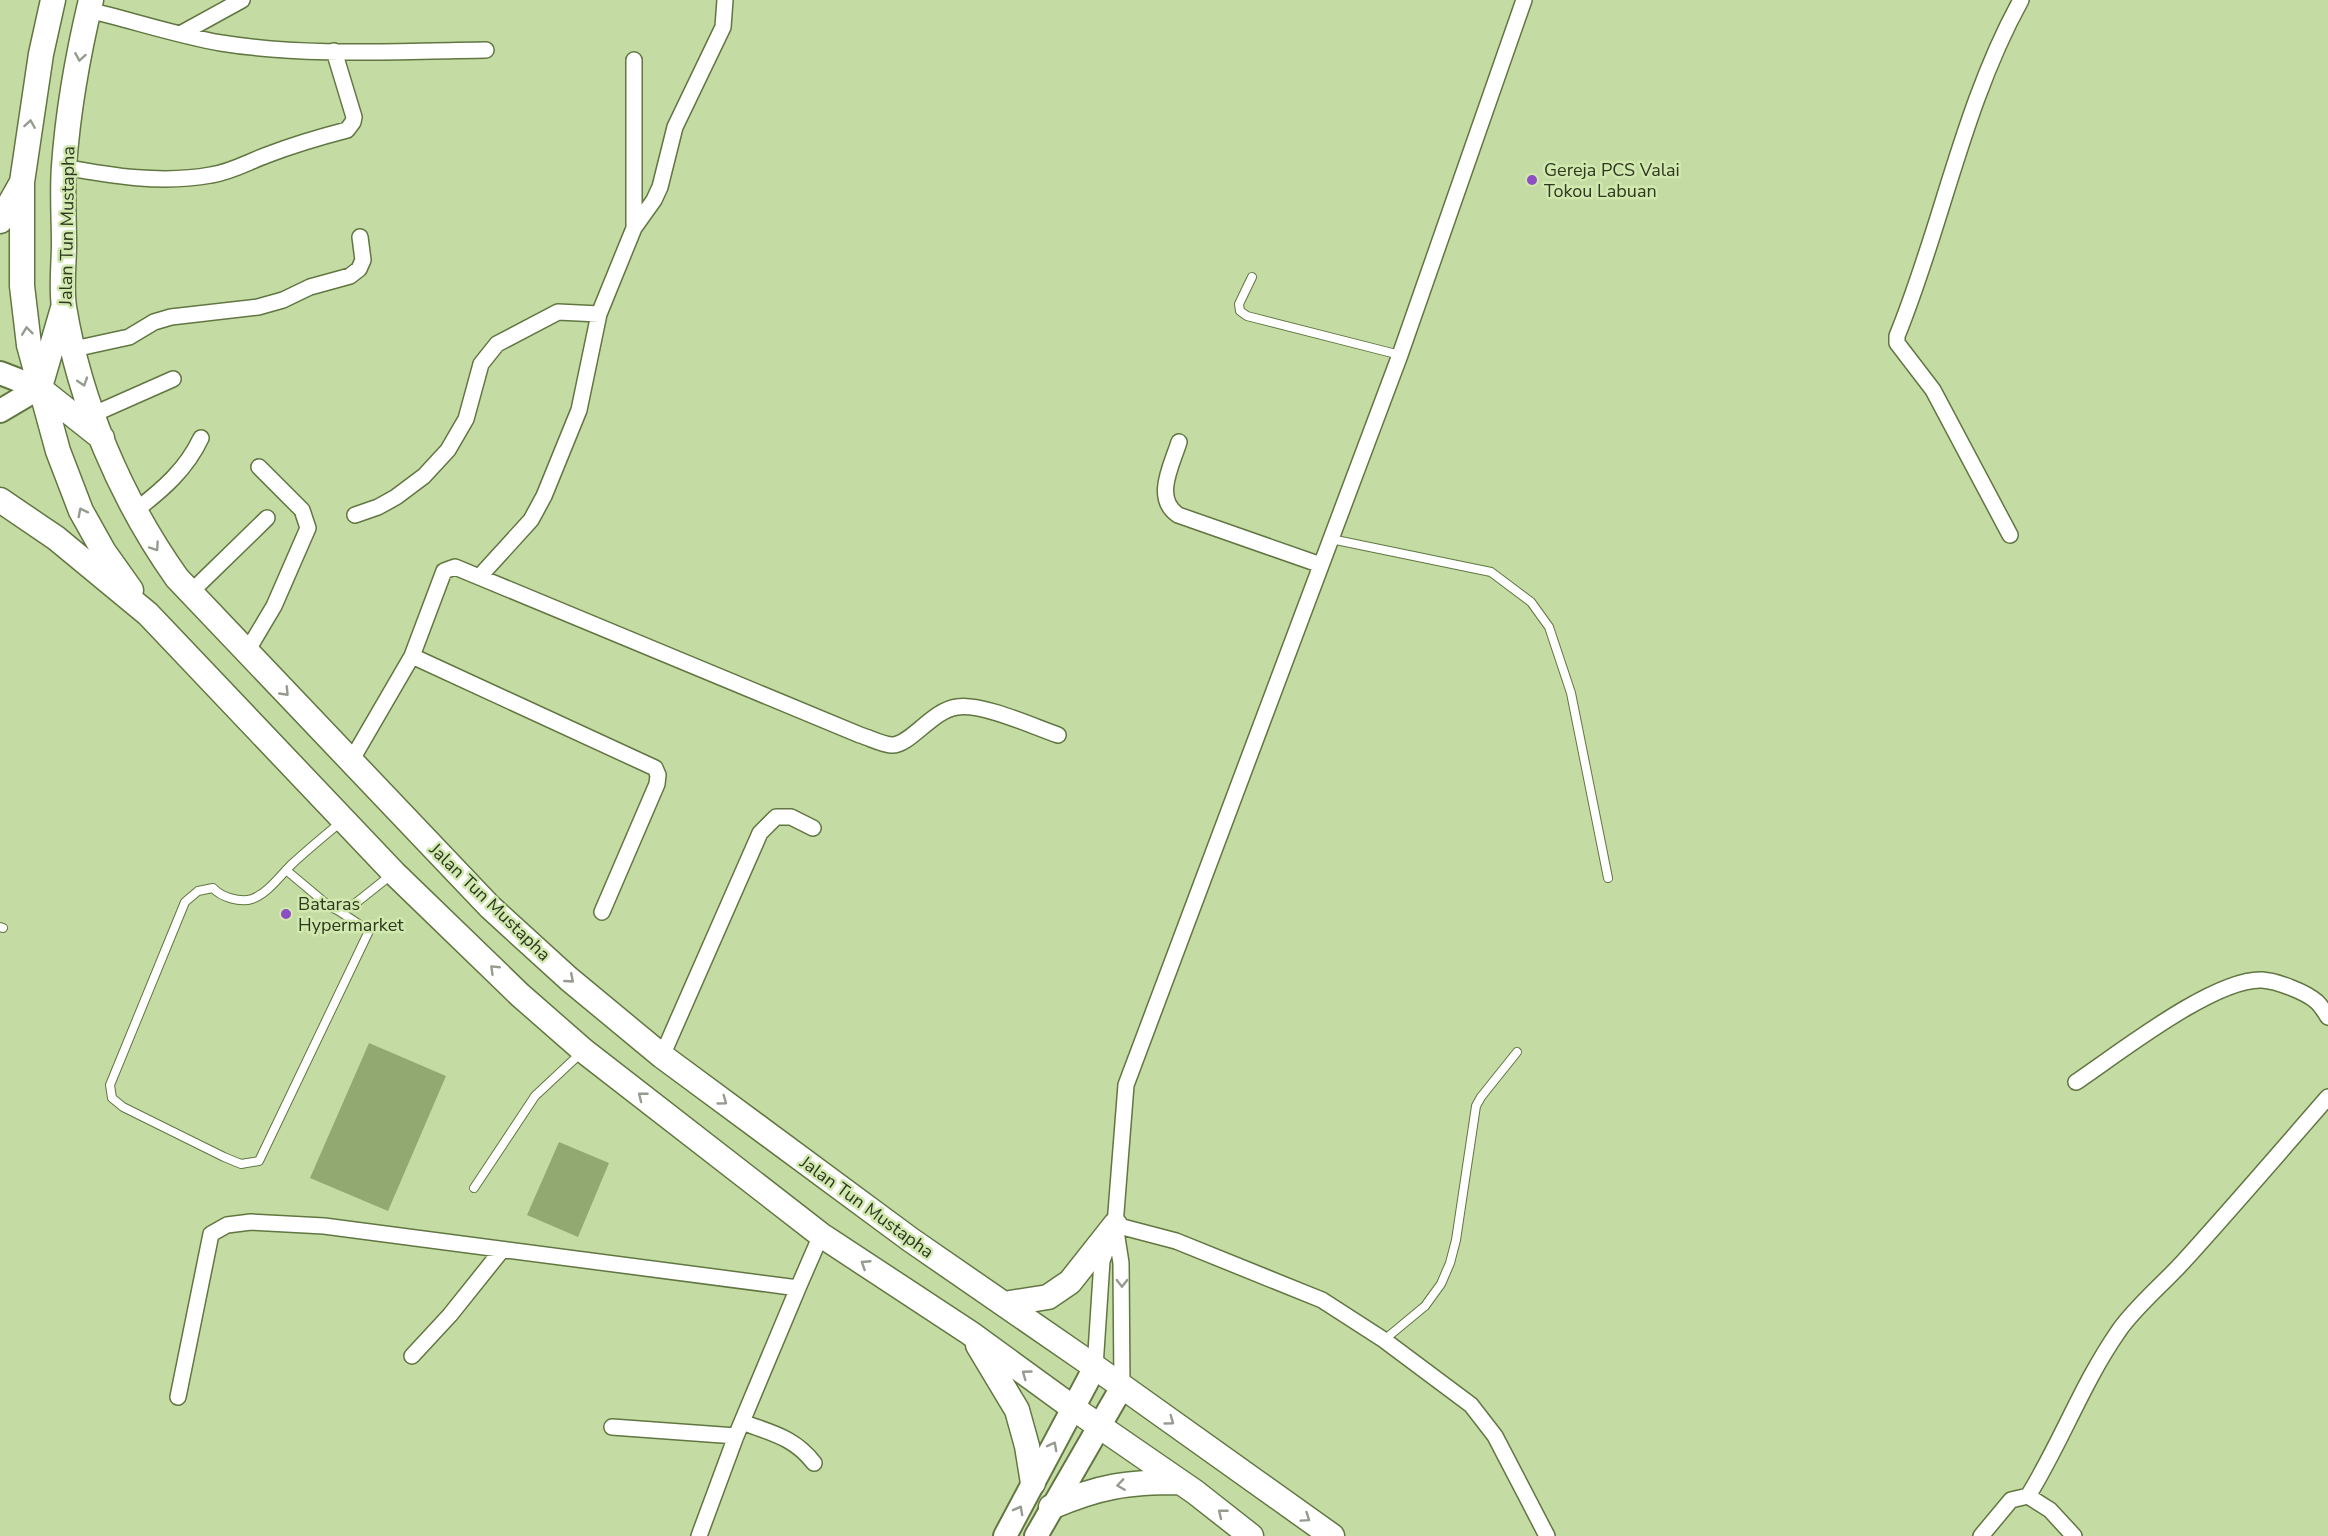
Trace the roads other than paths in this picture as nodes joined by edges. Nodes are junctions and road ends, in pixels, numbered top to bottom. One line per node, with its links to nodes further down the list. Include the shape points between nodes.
1 (53, 0): 12 (main road, one-way to 1)
2 (242, 0): 7 (street)
3 (725, 0): 14 (street, via 723,27 675,127 660,187)
4 (1524, 0): 20 (street)
5 (2020, 0): 34 (street, via 2004,29 1984,83 1897,336 1897,343 1933,390)
6 (89, 5): 7 (street); 11 (main road, Jalan Tun Mustapha, one-way to 11)
7 (182, 33): 9 (street, via 219,43)
8 (486, 50): 9 (street)
9 (334, 51): 11 (street, via 354,117 347,130 229,171 195,178 113,176)
10 (634, 60): 14 (street)
11 (64, 167): 17 (main road, Jalan Tun Mustapha)
12 (22, 182): 13 (main road); 23 (main road, one-way to 12, via 22,286)
13 (0, 221)
14 (634, 228): 18 (street)
15 (360, 237): 19 (street, via 363,260 350,276 310,286 258,307 171,317 129,337)
16 (1252, 277): 20 (lane, via 1239,304 1240,311 1247,316)
17 (63, 305): 19 (main road, Jalan Tun Mustapha); 23 (main road)
18 (599, 314): 32 (street, via 558,312 496,344 481,364 466,419 448,450 424,476 396,497); 37 (street, via 579,410 544,496 531,520)
19 (74, 349): 25 (main road, Jalan Tun Mustapha, one-way to 25)
20 (1400, 355): 35 (street)
21 (0, 373): 23 (main road)
22 (173, 379): 25 (street)
23 (39, 388): 24 (main road); 26 (main road); 39 (main road, one-way to 23, via 81,512)
24 (0, 411)
25 (94, 414): 26 (main road, Jalan Tun Mustapha)
26 (102, 438): 31 (main road, Jalan Tun Mustapha)
27 (201, 438): 31 (street, via 192,457 168,485)
28 (1179, 442): 36 (street, via 1164,491 1170,510)
29 (259, 467): 40 (street, via 302,510 308,528 274,606)
30 (0, 500): 39 (main road, via 56,538)
31 (135, 512): 38 (main road, Jalan Tun Mustapha, one-way to 38, via 151,541)
32 (355, 515)
33 (267, 518): 38 (street)
34 (2010, 535)
35 (1331, 539): 36 (street); 48 (lane, via 1491,572 1531,602 1549,627 1571,693)
36 (1321, 565): 58 (street, via 1126,1085)
37 (480, 576): 41 (street, via 455,567 444,571); 42 (street, via 892,746 904,742 942,711 956,707 973,706)
38 (191, 592): 40 (main road, Jalan Tun Mustapha)
39 (147, 615): 44 (main road)
40 (246, 653): 43 (main road, Jalan Tun Mustapha, one-way to 43)
41 (411, 656): 43 (street); 50 (street, via 655,768 657,784)
42 (1058, 735)
43 (351, 761): 54 (main road, Jalan Tun Mustapha, one-way to 54, via 490,907)
44 (342, 821): 46 (lane); 47 (main road)
45 (813, 828): 54 (street, via 791,817 776,817 760,833)
46 (286, 870): 49 (lane); 49 (lane, via 252,899 241,901 213,888 198,891 185,902 110,1085 112,1098 123,1107 241,1164 259,1161 369,931)
47 (394, 873): 49 (lane, via 352,906); 52 (main road, one-way to 47)
48 (1608, 878)
49 (339, 911)
50 (602, 912)
51 (2328, 1017): 55 (street, via 2317,1002 2282,984 2262,980 2241,982 2187,1008)
52 (584, 1051): 57 (lane, via 535,1096); 59 (main road, one-way to 52)
53 (1517, 1052): 64 (lane, via 1476,1106 1456,1240 1441,1284 1425,1306)
54 (662, 1056): 62 (main road, Jalan Tun Mustapha, one-way to 62)
55 (2076, 1082)
56 (2328, 1097): 76 (street, via 2119,1329)
57 (474, 1188)
58 (1115, 1225): 62 (main road, via 1070,1282 1048,1297); 64 (street, via 1176,1241 1322,1300); 66 (street, via 1102,1261); 67 (street, one-way to 67, via 1122,1263)
59 (821, 1235): 61 (street); 63 (main road, one-way to 59)
60 (501, 1250): 61 (street); 65 (street, via 450,1315); 68 (street, via 324,1226 251,1222 226,1225 211,1234)
61 (798, 1288): 72 (street)
62 (1004, 1304): 66 (main road, Jalan Tun Mustapha)
63 (970, 1333): 69 (main road, one-way to 63); 74 (main road, via 1017,1410)
64 (1384, 1340): 83 (street, via 1471,1405 1495,1436)
65 (411, 1356)
66 (1095, 1367): 67 (main road, Jalan Tun Mustapha); 69 (main road)
67 (1122, 1387): 71 (main road); 82 (main road, Jalan Tun Mustapha, one-way to 82)
68 (178, 1397)
69 (1073, 1408): 71 (main road); 74 (main road, one-way to 69)
70 (612, 1427): 72 (street)
71 (1100, 1427): 75 (main road); 77 (main road)
72 (739, 1429): 73 (street, via 787,1439); 79 (street)
73 (814, 1462)
74 (1034, 1483): 80 (main road, one-way to 74)
75 (1187, 1487): 77 (main road, one-way to 77, via 1136,1482 1104,1487); 78 (main road, one-way to 75)
76 (2028, 1496): 84 (street, via 2012,1500); 85 (street, via 2050,1510)
77 (1051, 1507): 81 (main road)
78 (1249, 1535)
79 (699, 1536)
80 (1005, 1536)
81 (1036, 1536)
82 (1332, 1536)
83 (1547, 1536)
84 (1980, 1536)
85 (2074, 1536)

